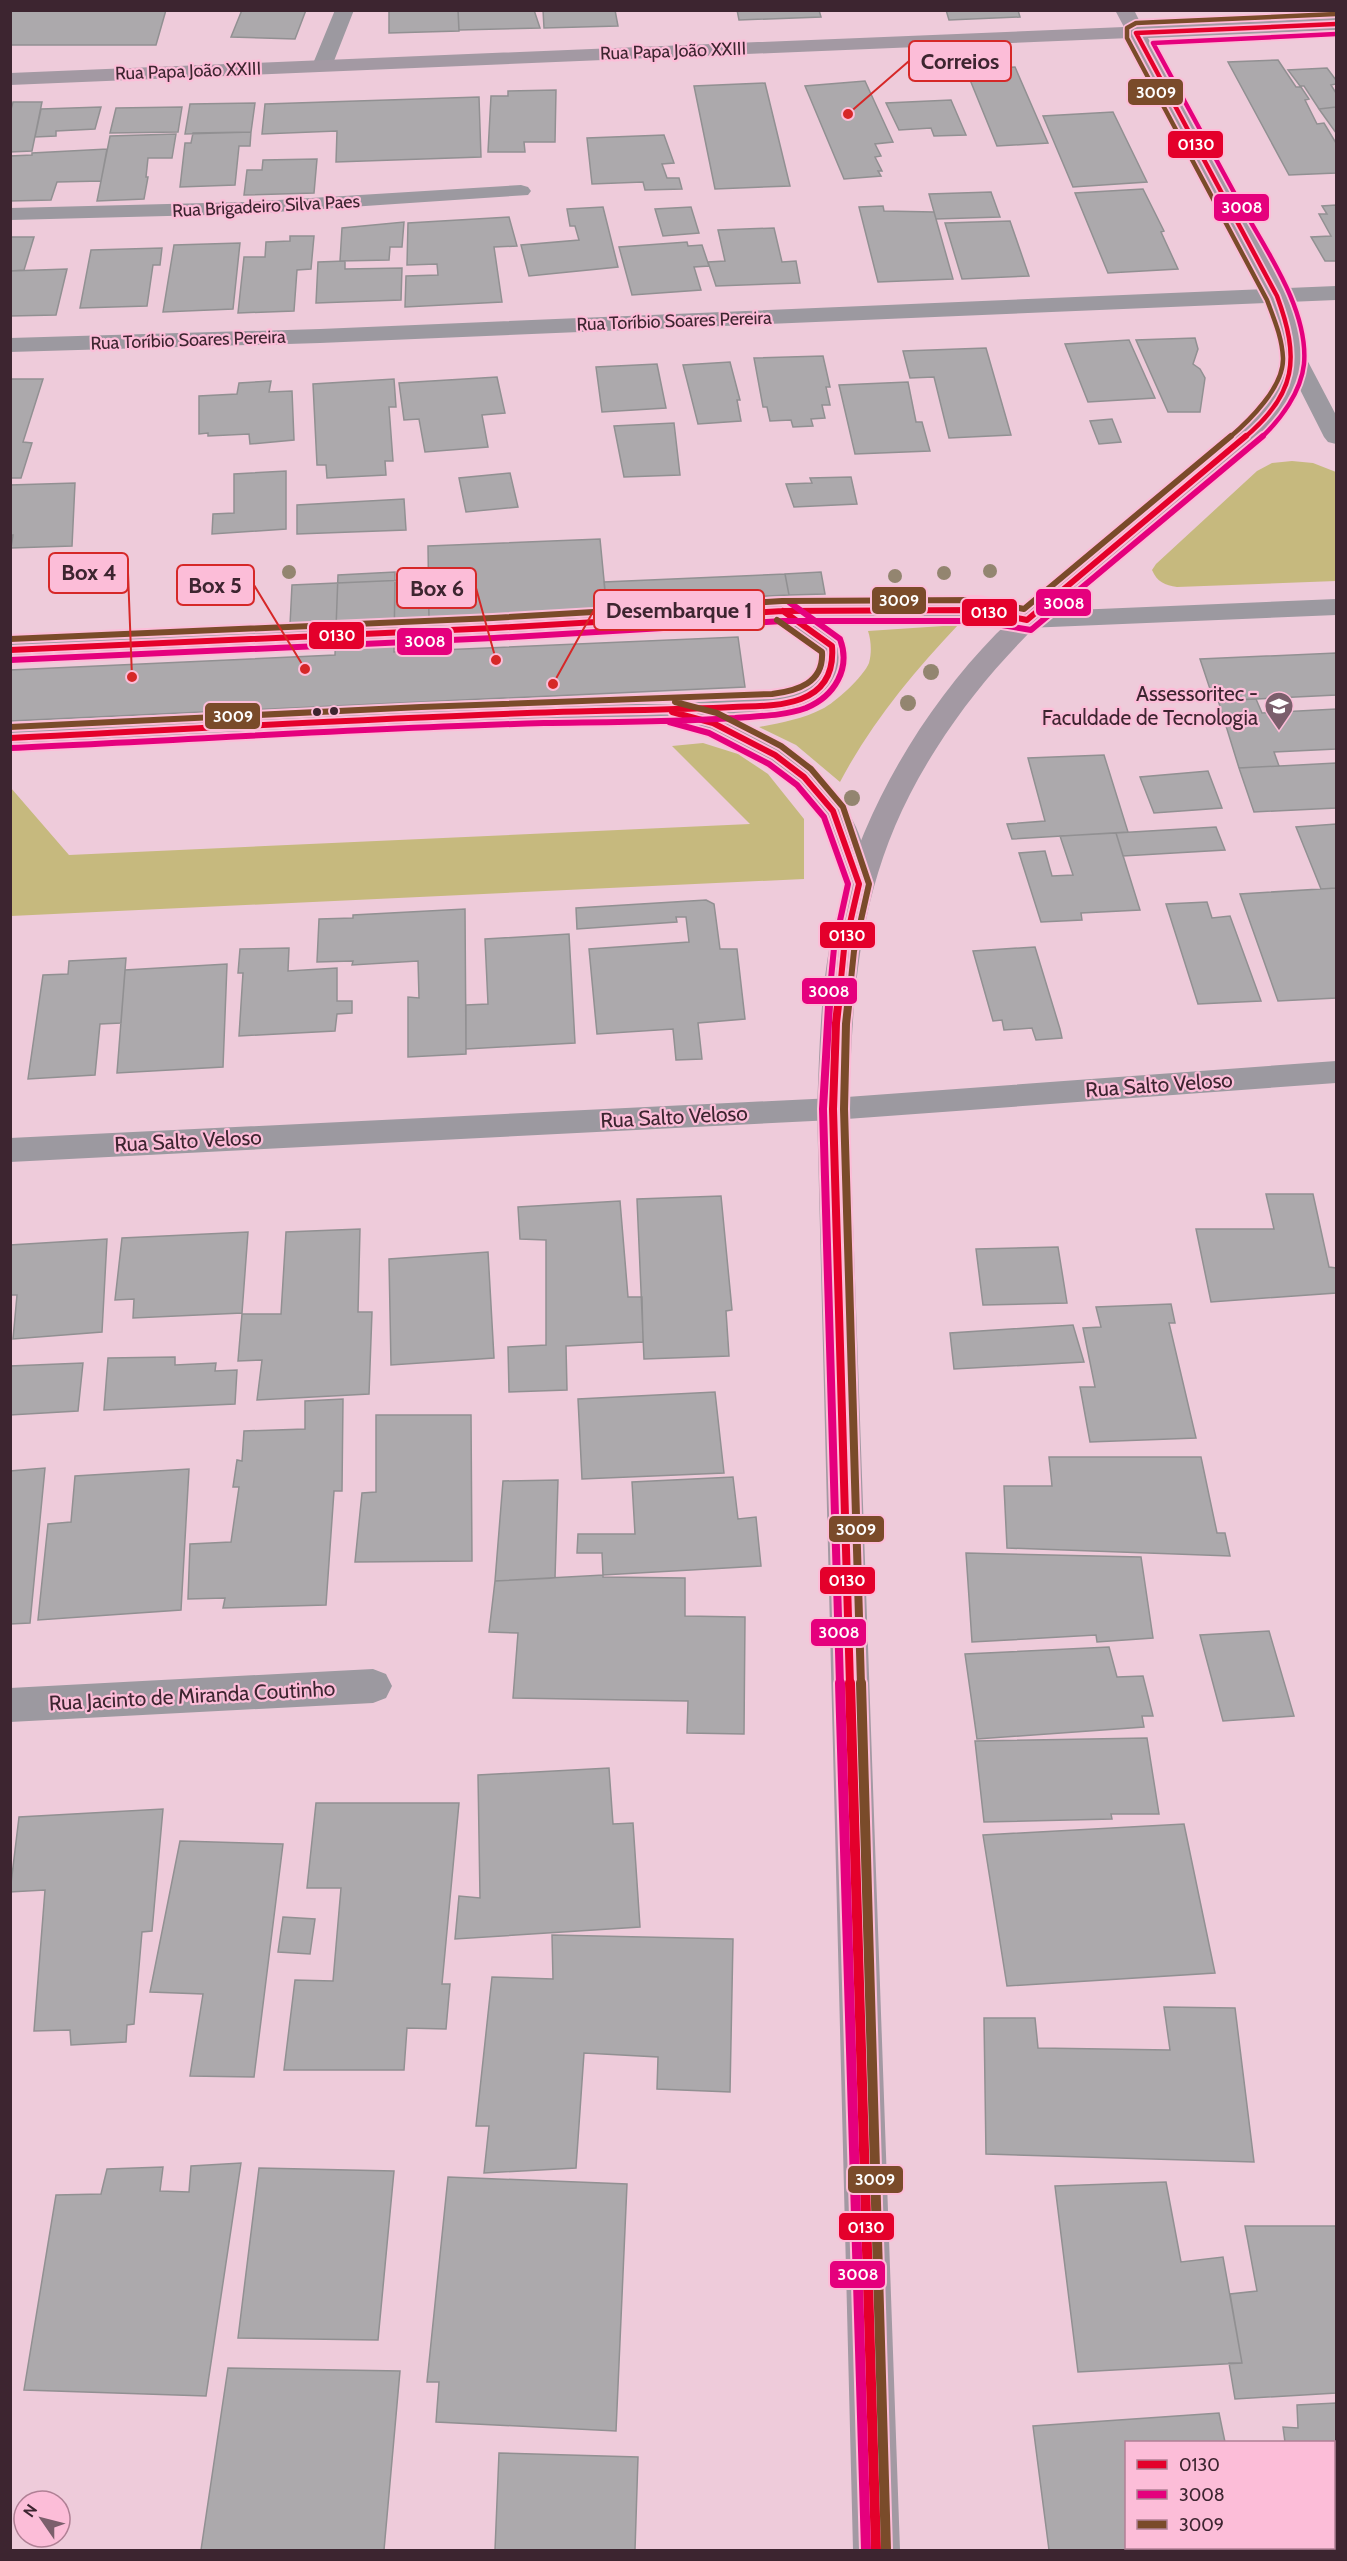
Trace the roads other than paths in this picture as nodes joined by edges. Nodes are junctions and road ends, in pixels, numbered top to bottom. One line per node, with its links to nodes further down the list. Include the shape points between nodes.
1 (345, 10): 5 (street)
2 (1124, 10): 4 (main road)
3 (1336, 24): 4 (main road, Rua Papa João XXIII)
4 (1136, 33): 5 (main road, Rua Papa João XXIII); 10 (main road)
5 (322, 66): 6 (main road, Rua Papa João XXIII)
6 (10, 79)
7 (521, 191): 8 (street, Rua Brigadeiro Silva Paes, via 246,208)
8 (10, 214)
9 (1336, 293): 10 (street, Rua Toríbio Soares Pereira)
10 (1277, 296): 11 (street, Rua Toríbio Soares Pereira); 12 (main road, via 1290,329)
11 (10, 345)
12 (1293, 354): 13 (street); 16 (main road, via 1288,383 1269,413 1244,438)
13 (1336, 437)
14 (1336, 607): 16 (street)
15 (783, 611): 16 (street, via 979,610); 17 (street); 18 (street, via 831,646 834,659 828,680 818,690 801,699 767,705)
16 (1027, 620): 20 (main road, via 999,647 924,745 889,808)
17 (10, 650)
18 (672, 712): 19 (street, via 560,712); 20 (street, via 713,723 743,737 804,777 833,811)
19 (10, 738)
20 (859, 884): 22 (main road, via 844,949)
21 (1336, 1072): 22 (street, Rua Salto Veloso)
22 (833, 1109): 23 (street, Rua Salto Veloso); 26 (main road)
23 (10, 1150)
24 (373, 1686): 25 (street, Rua Jacinto de Miranda Coutinho)
25 (10, 1706)
26 (876, 2550)

